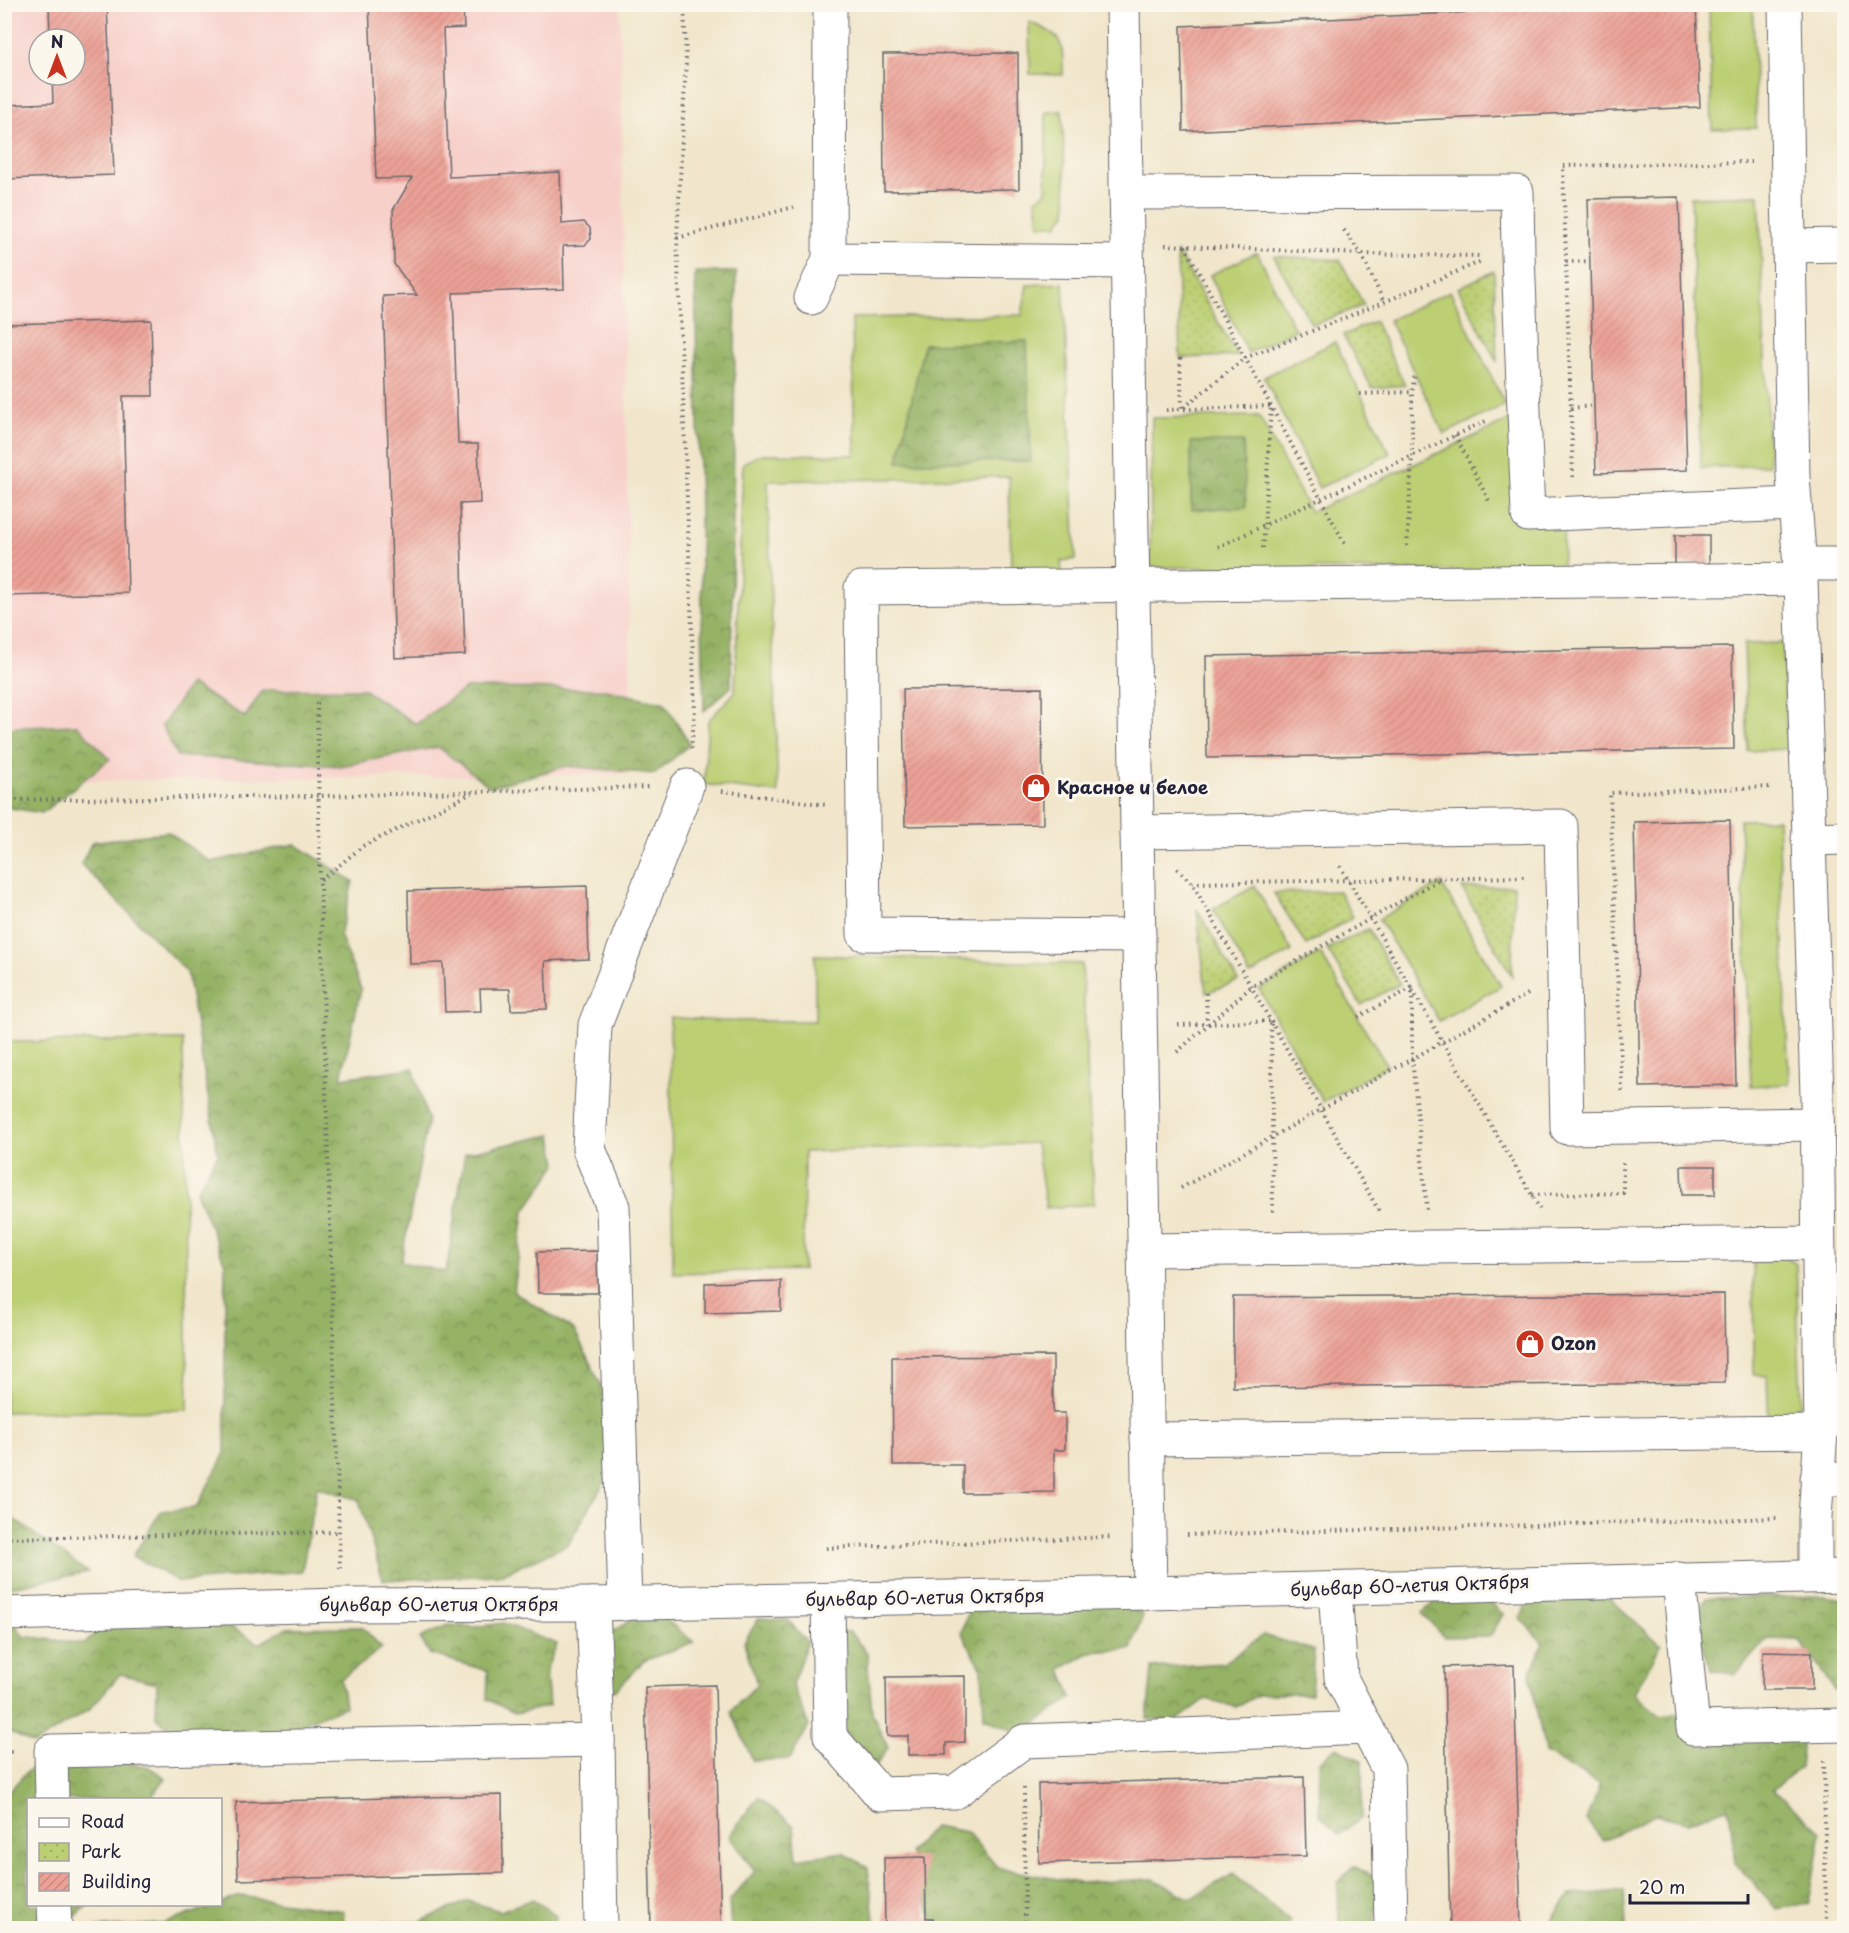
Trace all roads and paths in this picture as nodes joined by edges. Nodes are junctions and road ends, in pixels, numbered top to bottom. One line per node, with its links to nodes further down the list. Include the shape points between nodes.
1 (684, 4): 9 (path, via 686,62)
2 (830, 4): 7 (street)
3 (1123, 4): 6 (street)
4 (1785, 4): 5 (street)
5 (1787, 161): 12 (street); 17 (path, via 1563,166)
6 (1128, 193): 13 (street); 34 (street, via 1517,192 1528,515)
7 (829, 198): 9 (path); 15 (street)
8 (1342, 228): 14 (path)
9 (677, 238): 44 (path, via 695,710)
10 (1845, 245): 12 (street)
11 (1185, 246): 13 (path); 14 (path); 21 (path)
12 (1789, 246): 34 (street)
13 (1127, 252): 15 (street); 29 (street)
14 (1361, 254): 19 (path); 19 (path, via 1483,258)
15 (829, 259): 18 (street)
16 (1590, 261): 17 (path)
17 (1566, 262): 27 (path)
18 (811, 298)
19 (1384, 302): 21 (path)
20 (1180, 358): 28 (path)
21 (1245, 358): 25 (path); 28 (path)
22 (1415, 373): 23 (path)
23 (1412, 392): 24 (path); 31 (path)
24 (1360, 394)
25 (1271, 406): 28 (path); 33 (path); 35 (path)
26 (1594, 406): 27 (path)
27 (1571, 408): 32 (path)
28 (1182, 409): 29 (path)
29 (1129, 411): 42 (street)
30 (1495, 417): 31 (path)
31 (1412, 456): 33 (path); 40 (path)
32 (1574, 486)
33 (1320, 498): 35 (path); 39 (path)
34 (1795, 504): 38 (street)
35 (1265, 524): 36 (path); 41 (path)
36 (1214, 548)
37 (1845, 564): 38 (street)
38 (1800, 571): 40 (street); 45 (street)
39 (1366, 583): 40 (street); 41 (street)
40 (1404, 583)
41 (1258, 584): 42 (street)
42 (1133, 586): 49 (street, via 861,580); 51 (street)
43 (317, 704): 47 (path)
44 (687, 786): 46 (path); 49 (path); 97 (street, via 595,1025 589,1149 613,1207)
45 (1809, 786): 53 (street); 71 (path, via 1610,793)
46 (474, 792): 47 (path); 56 (path, via 363,846)
47 (318, 796): 48 (path); 56 (path)
48 (4, 800)
49 (863, 810): 59 (street, via 864,934)
50 (1320, 830): 51 (street); 57 (path); 73 (street, via 1561,826 1567,1128)
51 (1137, 832): 59 (street)
52 (1845, 838): 53 (street)
53 (1809, 839): 73 (street)
54 (1512, 877): 55 (path)
55 (1440, 878): 57 (path); 58 (path)
56 (320, 880): 88 (path)
57 (1347, 880): 58 (path); 60 (path, via 1192,883)
58 (1371, 918): 60 (path); 61 (path)
59 (1139, 936): 67 (street)
60 (1251, 987): 65 (path); 66 (path)
61 (1412, 988): 64 (path); 68 (path); 69 (path)
62 (1531, 992): 68 (path)
63 (1206, 993): 66 (path)
64 (1358, 1017)
65 (1271, 1021): 66 (path); 72 (path); 74 (path)
66 (1207, 1025): 67 (path); 70 (path)
67 (1140, 1026): 70 (street)
68 (1442, 1041): 69 (path); 76 (path)
69 (1412, 1059): 72 (path); 81 (path)
70 (1142, 1085): 78 (street)
71 (1623, 1102)
72 (1321, 1110): 74 (path); 81 (path)
73 (1817, 1124): 77 (street)
74 (1271, 1137): 78 (path); 82 (path)
75 (1623, 1193): 76 (path)
76 (1531, 1195): 80 (path)
77 (1832, 1201): 79 (street)
78 (1144, 1208): 83 (street)
79 (1818, 1243): 80 (street); 84 (street)
80 (1561, 1246): 81 (street)
81 (1415, 1247): 82 (street)
82 (1273, 1248): 83 (street)
83 (1144, 1250): 85 (street)
84 (1821, 1432): 85 (street); 86 (street)
85 (1147, 1439): 89 (street)
86 (1831, 1479): 87 (street)
87 (1815, 1517): 89 (path); 92 (street)
88 (339, 1532): 90 (path); 98 (path)
89 (1149, 1536): 91 (path); 95 (street)
90 (4, 1538)
91 (826, 1548)
92 (1830, 1576): 93 (street, бульвар 60-летия Октября)
93 (1679, 1578): 94 (street, бульвар 60-летия Октября); 100 (street, via 1693,1728)
94 (1335, 1589): 95 (street, бульвар 60-летия Октября); 101 (street, via 1341,1678)
95 (1150, 1593): 96 (street, бульвар 60-летия Октября)
96 (828, 1600): 97 (street, бульвар 60-летия Октября); 103 (street, via 830,1736 880,1794 955,1792)
97 (609, 1604): 98 (street, бульвар 60-летия Октября); 102 (street)
98 (341, 1605): 99 (street, бульвар 60-летия Октября)
99 (4, 1614)
100 (1834, 1726): 110 (path)
101 (1367, 1728): 103 (street); 109 (street, via 1388,1768)
102 (598, 1740): 104 (street, via 51,1751); 107 (street)
103 (1024, 1741): 108 (path)
104 (52, 1798)
105 (54, 1906): 106 (street)
106 (55, 1929)
107 (601, 1929)
108 (1025, 1929)
109 (1391, 1929)
110 (1826, 1929)

